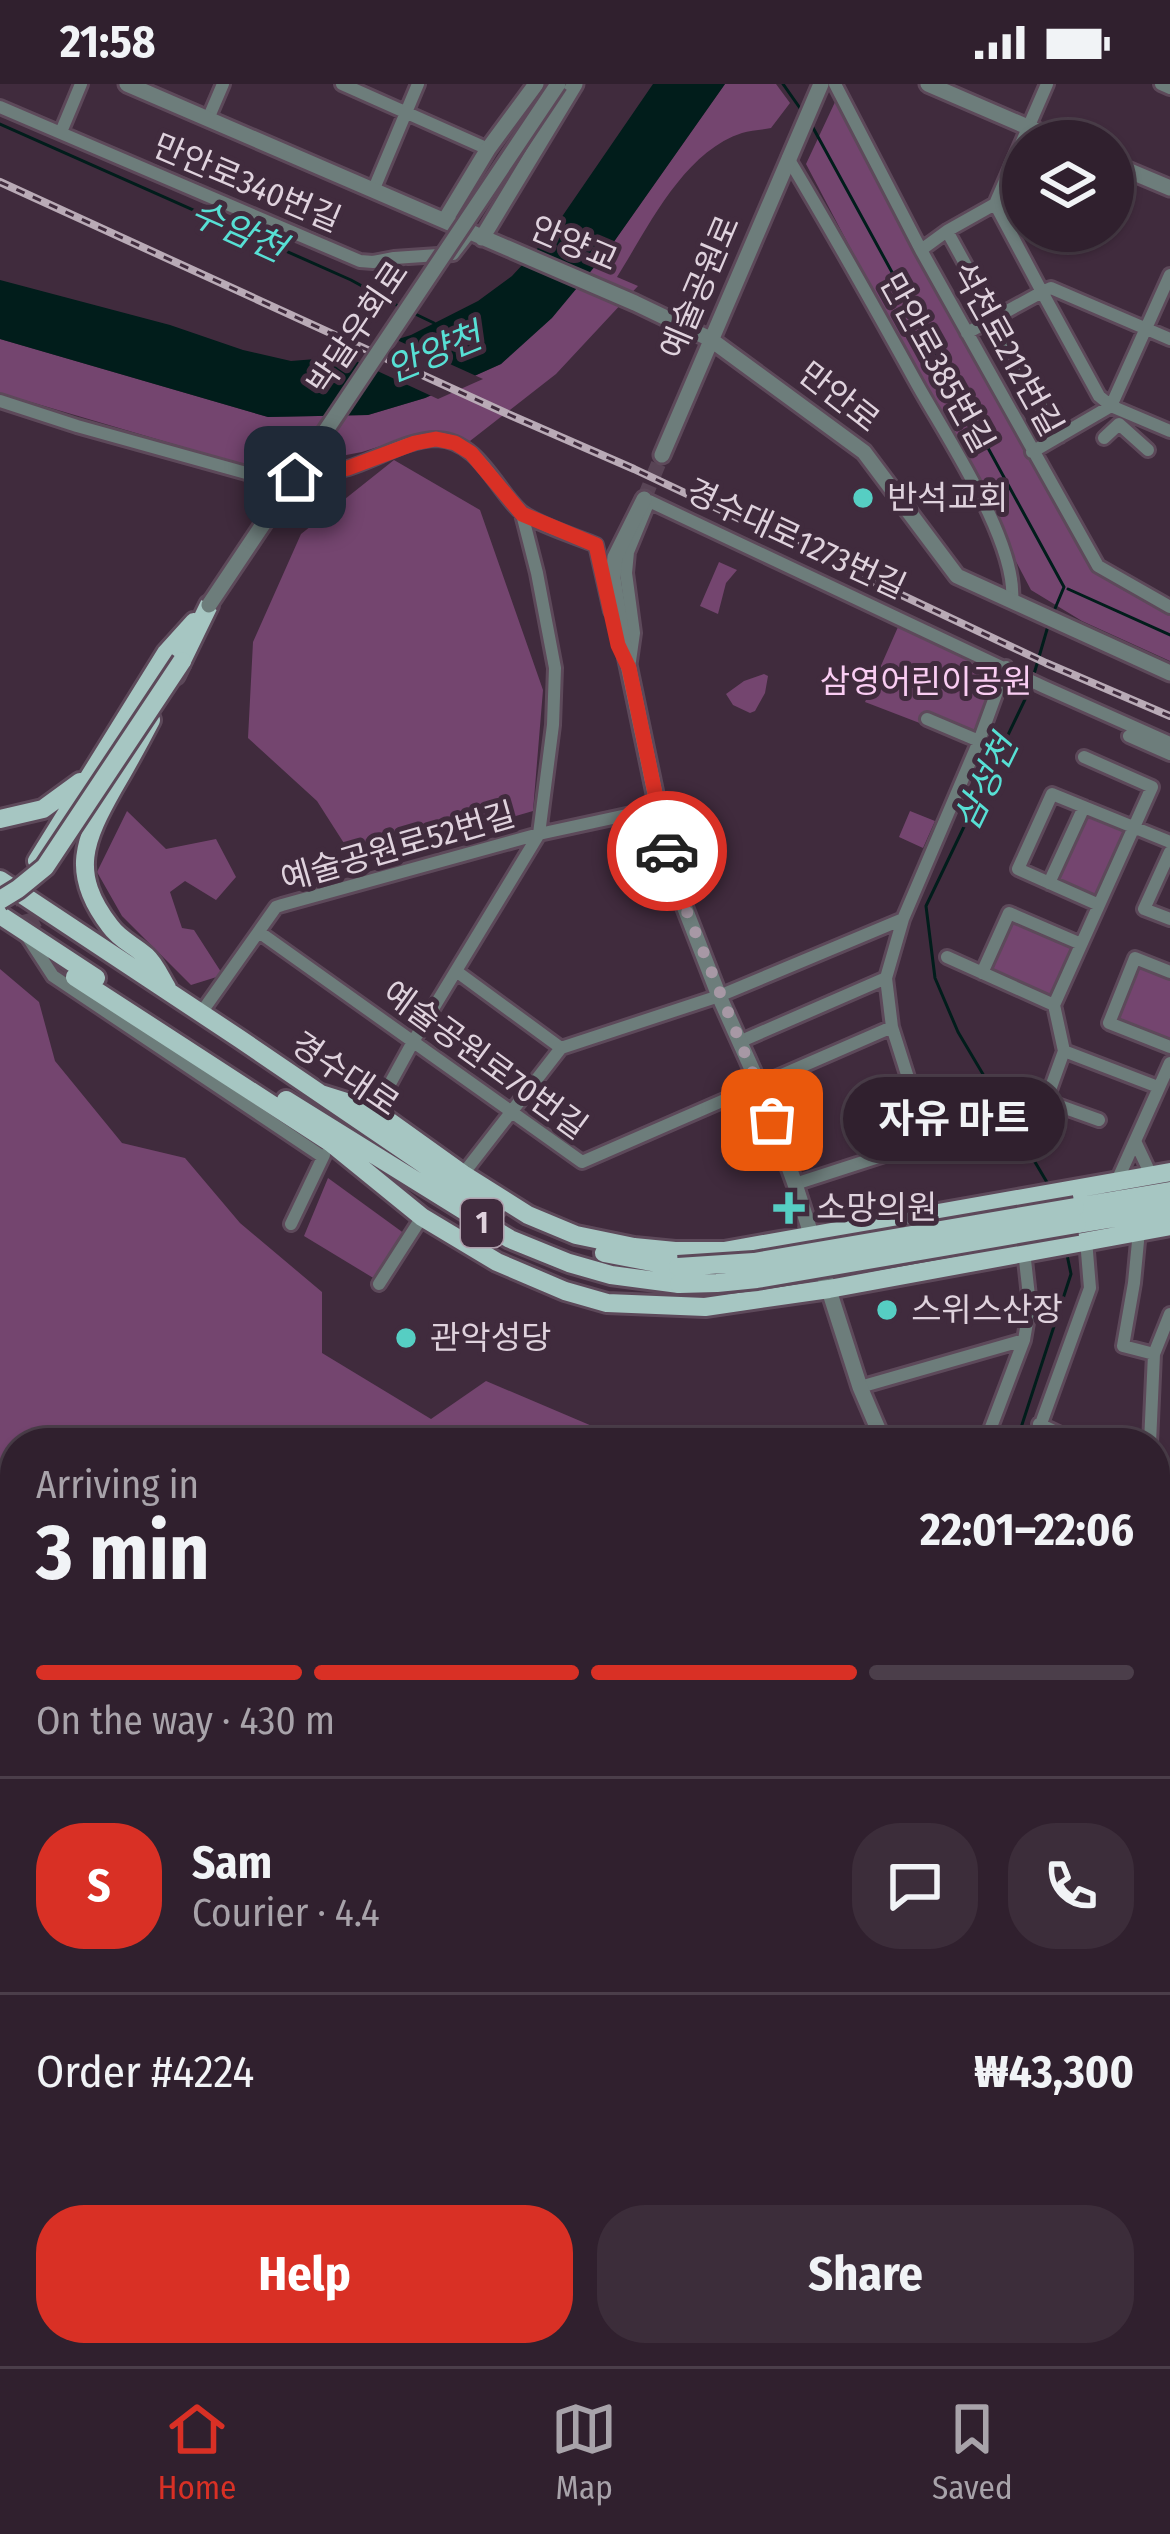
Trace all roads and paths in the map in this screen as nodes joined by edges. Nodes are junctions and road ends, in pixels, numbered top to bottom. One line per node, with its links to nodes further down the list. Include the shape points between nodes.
1 (82, 84): 20 (street)
2 (127, 84): 17 (street)
3 (223, 84): 17 (street)
4 (342, 84): 16 (street)
5 (418, 84): 16 (street)
6 (536, 84): 21 (street)
7 (558, 84): 51 (street, 박달우회로, bridge)
8 (575, 84): 30 (street)
9 (821, 84): 22 (street, 예술공원로)
10 (835, 84): 31 (street, 석천로212번길)
11 (928, 84): 18 (street)
12 (1046, 84): 19 (street)
13 (1161, 84): 14 (street)
14 (1170, 88)
15 (0, 107): 20 (street, 만안로340번길)
16 (405, 112): 21 (street); 26 (street)
17 (208, 119): 26 (street)
18 (1012, 120)
19 (1031, 120)
20 (61, 132): 30 (street, 만안로340번길, via 360,261 453,254)
21 (488, 149): 28 (street)
22 (791, 151): 38 (street, 예술공원로); 50 (street, 만안로385번길, via 993,522)
23 (1134, 173): 25 (street)
24 (1002, 188): 27 (street)
25 (1170, 188)
26 (374, 191): 28 (street)
27 (995, 204): 29 (street); 33 (street)
28 (445, 220): 30 (street)
29 (946, 231): 31 (street); 35 (street)
30 (481, 237): 34 (street, 안양교)
31 (921, 250): 37 (street, 석천로212번길)
32 (1170, 275): 36 (street)
33 (1042, 292): 35 (street); 36 (street, via 1051,288); 41 (street)
34 (635, 303): 38 (street, 만안로)
35 (995, 317): 37 (street); 43 (street)
36 (1147, 328): 39 (street); 41 (street)
37 (967, 333): 46 (street, 석천로212번길)
38 (710, 339): 47 (street, 예술공원로); 50 (street, 만안로, via 864,452 957,576)
39 (1170, 339)
40 (0, 400): 49 (street, via 264,478 348,468 436,439 455,443)
41 (1111, 406): 42 (street); 43 (street)
42 (1170, 431)
43 (1060, 436): 46 (street)
44 (1104, 438): 45 (street, via 1119,424)
45 (1148, 450)
46 (1032, 452): 52 (street, 석천로212번길, via 1097,566)
47 (662, 455)
48 (644, 499): 54 (street, via 615,557)
49 (522, 514): 54 (street, via 596,545); 68 (street, via 555,668)
50 (1012, 602): 56 (street, 만안로)
51 (209, 605): 53 (main road); 61 (main road, via 166,653)
52 (1169, 606)
53 (182, 661): 74 (main road, bridge, via 45,867); 88 (main road, bridge, via 86,843 92,899)
54 (629, 668): 55 (street, 경수대로1273번길, via 628,552 650,501); 65 (street)
55 (1008, 668): 59 (street); 60 (street)
56 (1170, 673)
57 (927, 719): 59 (street)
58 (1129, 736): 62 (street)
59 (979, 741): 78 (street)
60 (1170, 743)
61 (102, 754): 66 (main road, via 60,799); 71 (main road)
62 (1170, 754)
63 (1084, 757): 67 (street, via 1152,787)
64 (1084, 807): 67 (street); 73 (street); 73 (street, via 1052,794 1018,869)
65 (659, 808): 68 (street, 예술공원로52번길); 89 (street, via 672,875)
66 (0, 819)
67 (1134, 827): 69 (street); 75 (street)
68 (539, 834): 80 (street, 예술공원로52번길, via 282,904); 83 (street, 경수대로)
69 (1170, 842)
70 (1170, 852): 77 (street, via 1144,909)
71 (37, 861)
72 (0, 880): 88 (main road, 경수대로 / 1)
73 (1048, 883): 75 (street)
74 (0, 900)
75 (1099, 905): 81 (street)
76 (0, 915): 79 (main road, 경수대로 / 1)
77 (1170, 918)
78 (903, 919): 87 (street); 89 (street)
79 (23, 930): 103 (main road, 경수대로 / 1); 107 (street, via 53,976)
80 (259, 932): 91 (street, 예술공원로52번길); 93 (street, 예술공원로70번길)
81 (1081, 944): 85 (street, via 1009,913); 90 (street)
82 (947, 957): 85 (street)
83 (456, 971): 93 (street, 경수대로); 96 (street)
84 (1170, 972): 95 (street, via 1135,958 1109,1023)
85 (982, 974): 90 (street)
86 (75, 977): 107 (main road)
87 (886, 978): 92 (street); 94 (street)
88 (170, 992): 91 (main road, 경수대로 / 1)
89 (719, 996): 94 (street); 96 (street)
90 (1054, 1005): 97 (street)
91 (201, 1013): 101 (main road, 경수대로 / 1)
92 (892, 1027): 99 (street); 111 (street, via 928,1142)
93 (414, 1040): 102 (street, 경수대로); 104 (street, 예술공원로70번길)
94 (740, 1042): 99 (street)
95 (1170, 1047)
96 (561, 1048): 104 (street)
97 (1064, 1052): 100 (street); 105 (street, via 1046,1100)
98 (1170, 1063): 100 (street)
99 (759, 1085): 104 (street, 예술공원로70번길, via 582,1162); 111 (street)
100 (1158, 1087): 106 (street)
101 (321, 1094): 102 (main road); 121 (main road, 경수대로 / 1, via 522,1223)
102 (375, 1111): 109 (main road)
103 (305, 1112): 107 (main road); 121 (main road, 경수대로 / 1, via 510,1239 611,1274)
104 (511, 1113): 109 (street)
105 (1099, 1120)
106 (1135, 1141): 108 (street); 110 (street)
107 (326, 1147): 114 (main road); 115 (street)
108 (1161, 1173): 110 (main road)
109 (463, 1174): 119 (main road, via 528,1215 612,1244 724,1251)
110 (1117, 1180): 119 (main road)
111 (795, 1184): 119 (street)
112 (1170, 1191): 117 (main road, 1)
113 (1170, 1209): 117 (main road, 1)
114 (422, 1217): 122 (street); 123 (main road, via 497,1262 608,1303 705,1307)
115 (291, 1224)
116 (1170, 1226): 118 (main road)
117 (1080, 1228): 118 (main road); 120 (main road); 121 (main road, 1, bridge); 128 (street, via 1090,1288)
118 (1139, 1231): 126 (street, via 1123,1346)
119 (811, 1234): 123 (street)
120 (1030, 1250): 123 (main road); 125 (street)
121 (678, 1275)
122 (379, 1283)
123 (830, 1289): 127 (street)
124 (1170, 1314): 126 (street)
125 (1024, 1340): 127 (street); 130 (street)
126 (1154, 1354): 133 (street)
127 (860, 1387): 129 (street)
128 (1039, 1424): 131 (street); 132 (street)
129 (878, 1428)
130 (991, 1428)
131 (1038, 1428)
132 (1047, 1428)
133 (1151, 1428)

